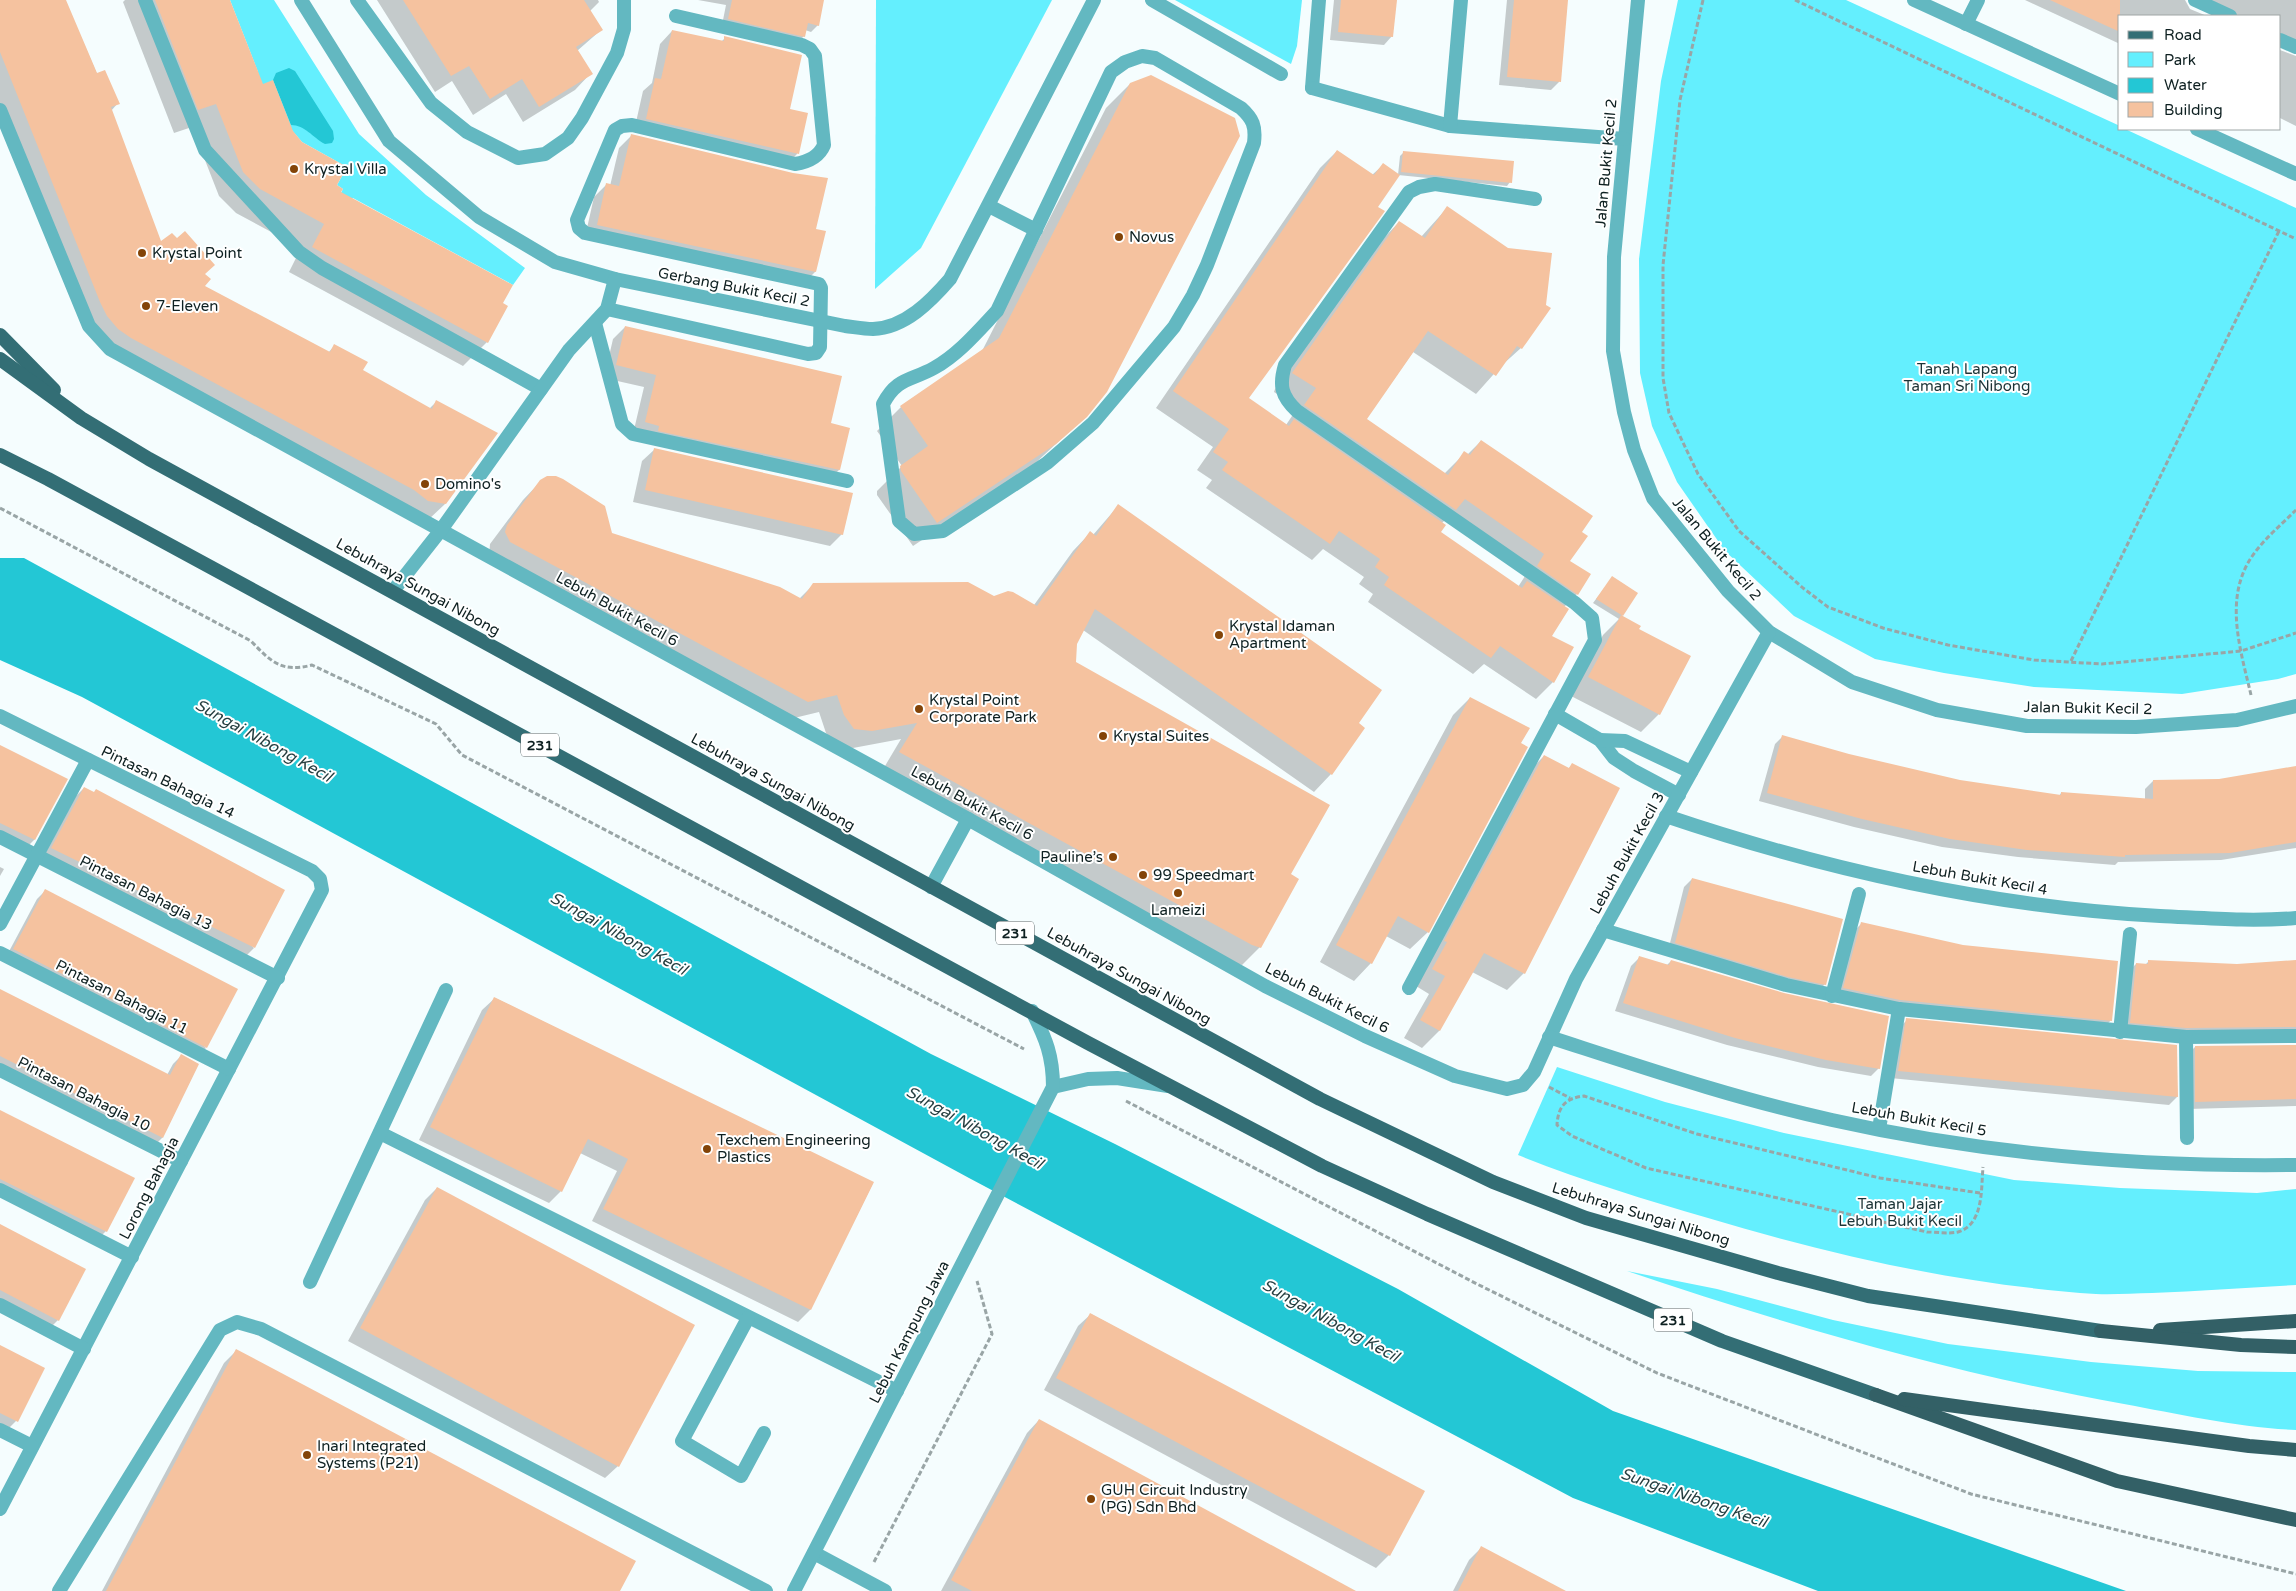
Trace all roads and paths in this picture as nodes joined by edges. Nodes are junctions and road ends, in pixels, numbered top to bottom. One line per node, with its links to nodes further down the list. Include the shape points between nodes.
1 (145, 0): 38 (street, via 205,150 300,252 322,268)
2 (301, 0): 32 (street, Gerbang Bukit Kecil 2, via 389,141 479,217 555,262)
3 (357, 0): 4 (street, via 431,103 467,132 518,158 545,154 568,138 582,118 617,53 624,29)
4 (624, 0)
5 (1094, 0): 28 (street, Gerbang Bukit Kecil 2)
6 (1152, 0): 20 (street)
7 (1319, 0): 23 (street, via 1312,88)
8 (1461, 0): 23 (street)
9 (1638, 0): 25 (street, Jalan Bukit Kecil 2)
10 (1703, 0): 51 (path, via 1680,100 1664,265 1663,378 1669,414 1698,474 1739,531 1828,608 1883,628 1948,645 2034,660)
11 (1795, 0): 30 (path)
12 (1914, 0): 17 (street)
13 (1978, 0): 17 (street)
14 (2195, 0): 15 (street)
15 (2228, 15)
16 (676, 16): 34 (street, via 810,49 816,56 824,145 820,153 795,164 632,125 622,126 615,130 581,211 578,228 585,233 815,283 821,288)
17 (1966, 24): 21 (street)
18 (2281, 40): 19 (street)
19 (2296, 47)
20 (1281, 74)
21 (2118, 93)
22 (0, 110): 46 (street, Lebuh Bukit Kecil 6, via 88,326 110,349)
23 (1450, 126): 25 (street)
24 (2199, 130): 26 (street)
25 (1625, 139): 48 (street, Jalan Bukit Kecil 2, via 1614,257 1613,351 1634,450 1654,498 1728,591)
26 (2296, 174)
27 (1535, 199): 53 (street, via 1435,184 1408,192 1285,365 1280,380 1287,402 1297,411 1575,603 1592,618 1595,640)
28 (989, 206): 29 (street); 34 (street, Gerbang Bukit Kecil 2, via 950,279 928,305 895,324 874,329)
29 (1036, 230): 29 (street, via 997,311 969,341 934,368 901,381 889,392 883,404 899,521 914,534 943,531 1047,464 1093,424 1174,327 1207,265 1254,142 1256,128 1241,108 1155,58 1142,56 1125,62 1111,72)
30 (2278, 231): 31 (path); 51 (path)
31 (2296, 239)
32 (615, 279): 33 (street); 34 (street, Gerbang Bukit Kecil 2)
33 (607, 308): 34 (street, via 808,354 816,353 820,347); 35 (street)
34 (821, 321)
35 (594, 323): 38 (street); 43 (street, via 622,424 633,434)
36 (0, 336): 39 (main road)
37 (0, 359): 39 (main road, Lebuhraya Sungai Nibong / 231)
38 (541, 389): 46 (street)
39 (81, 418): 47 (main road, Lebuhraya Sungai Nibong / 231, via 149,459)
40 (0, 455): 42 (main road, 231)
41 (0, 465): 42 (main road)
42 (48, 479): 77 (main road, 231)
43 (847, 481)
44 (0, 508): 82 (path, via 251,641 267,658 293,670 312,665 436,724 462,755)
45 (2296, 510): 50 (path, via 2260,547 2244,571 2235,607)
46 (441, 530): 47 (street); 61 (street, Lebuh Bukit Kecil 6)
47 (394, 591): 65 (main road, Lebuhraya Sungai Nibong / 231)
48 (1769, 632): 55 (street, Jalan Bukit Kecil 2, via 1852,682 1937,710 2009,723 2136,727); 58 (street, Lebuh Bukit Kecil 3)
49 (2296, 634): 50 (path)
50 (2241, 651): 51 (path, via 2102,664); 55 (path)
51 (2071, 661)
52 (2296, 706): 55 (street, Jalan Bukit Kecil 2)
53 (1555, 714): 56 (street); 73 (street)
54 (0, 716): 57 (street, Pintasan Bahagia 14)
55 (2256, 716)
56 (1600, 740): 58 (street, via 1625,741); 59 (street, via 1614,758)
57 (88, 760): 63 (street); 64 (street, Pintasan Bahagia 14, via 312,871)
58 (1691, 772): 59 (street, Lebuh Bukit Kecil 3)
59 (1678, 795): 60 (street, Lebuh Bukit Kecil 3)
60 (1666, 816): 67 (street, Lebuh Bukit Kecil 4, via 1758,846 1864,874 1954,893 2047,907 2132,914 2214,919); 69 (street, Lebuh Bukit Kecil 3)
61 (968, 819): 65 (street); 87 (street, Lebuh Bukit Kecil 6, via 1265,986 1365,1036 1455,1076 1506,1089)
62 (0, 837): 63 (street, Pintasan Bahagia 13)
63 (37, 856): 68 (street); 72 (street, Pintasan Bahagia 13)
64 (320, 880): 72 (street, Lorong Bahagia, via 322,890)
65 (931, 887): 103 (main road, Lebuhraya Sungai Nibong / 231, via 1320,1099 1493,1182 1586,1218 1868,1296)
66 (1859, 894): 75 (street)
67 (2296, 918)
68 (0, 924)
69 (1603, 930): 75 (street); 80 (street, Lebuh Bukit Kecil 3)
70 (2130, 934): 78 (street)
71 (0, 953): 83 (street, Pintasan Bahagia 11)
72 (278, 978): 83 (street, Lorong Bahagia)
73 (1409, 988)
74 (446, 990): 90 (street)
75 (1832, 996): 76 (street)
76 (1899, 1009): 78 (street); 89 (street)
77 (1032, 1011): 85 (main road, 231); 86 (street, Lebuh Kampung Jawa, via 1046,1038 1053,1063)
78 (2120, 1032): 81 (street)
79 (2296, 1036): 81 (street)
80 (1548, 1037): 87 (street, Lebuh Bukit Kecil 3, via 1534,1072 1523,1085); 89 (street, Lebuh Bukit Kecil 5, via 1727,1094)
81 (2186, 1037): 91 (street)
82 (1024, 1049)
83 (229, 1069): 93 (street, Lorong Bahagia)
84 (0, 1070): 93 (street, Pintasan Bahagia 10)
85 (1169, 1086): 86 (street, via 1117,1078 1088,1078); 107 (main road, 231, via 1322,1166 1427,1214 1722,1341)
86 (1053, 1087): 97 (street, Lebuh Kampung Jawa)
87 (1515, 1088)
88 (1117, 1096): 115 (path, via 1477,1284 1657,1373 1971,1494)
89 (1879, 1129): 92 (street, Lebuh Bukit Kecil 5)
90 (380, 1133): 99 (street); 101 (street)
91 (2187, 1138)
92 (1984, 1147): 94 (street, Lebuh Bukit Kecil 5, via 2190,1166); 96 (path)
93 (181, 1161): 98 (street, Lorong Bahagia)
94 (2296, 1165)
95 (0, 1190): 98 (street)
96 (1980, 1193): 96 (path, via 1880,1178 1696,1134 1584,1096 1570,1098 1557,1117 1557,1125 1572,1136 1646,1168 1927,1232 1958,1232 1974,1222)
97 (969, 1251): 106 (street, Lebuh Kampung Jawa); 116 (path, via 992,1334)
98 (132, 1257): 105 (street, Lorong Bahagia)
99 (310, 1282)
100 (0, 1305): 105 (street)
101 (748, 1318): 106 (street); 109 (street, via 682,1441 741,1476)
102 (2296, 1321): 103 (highway)
103 (2101, 1331): 104 (highway, via 2241,1345)
104 (2296, 1346)
105 (84, 1349): 110 (street, Lorong Bahagia)
106 (897, 1391): 114 (street, Lebuh Kampung Jawa)
107 (1876, 1395): 111 (highway); 113 (highway, via 2117,1481)
108 (0, 1430): 110 (street)
109 (764, 1432)
110 (32, 1446): 112 (street, Lorong Bahagia)
111 (2296, 1450)
112 (0, 1509)
113 (2296, 1520)
114 (814, 1552): 116 (street); 119 (street, Lebuh Kampung Jawa)
115 (2296, 1574)
116 (865, 1580): 120 (street)
117 (59, 1591): 118 (street, via 220,1330 237,1322 270,1334)
118 (766, 1591)
119 (794, 1591)
120 (885, 1591)

